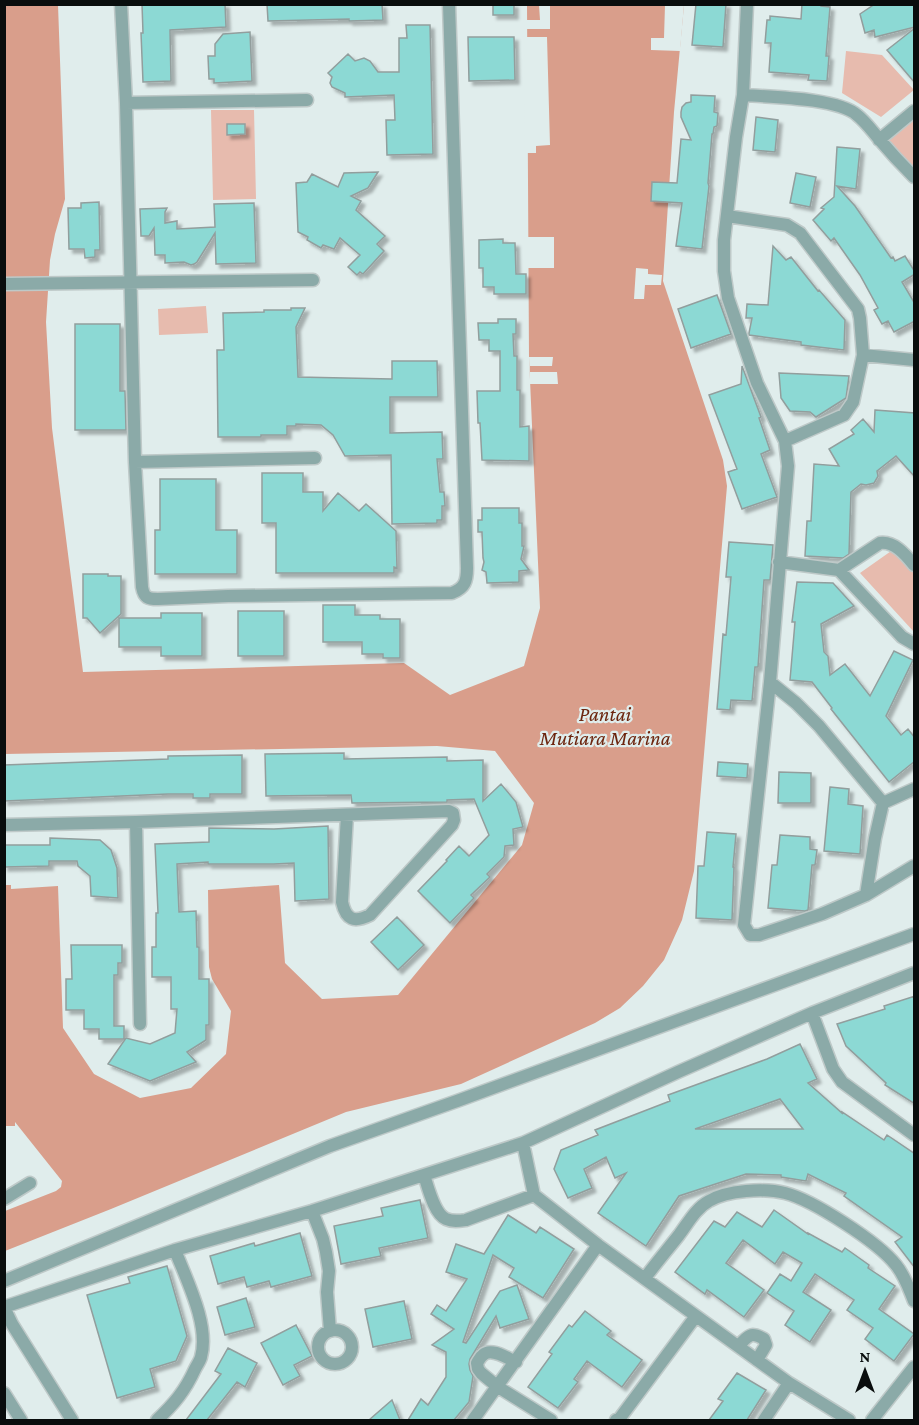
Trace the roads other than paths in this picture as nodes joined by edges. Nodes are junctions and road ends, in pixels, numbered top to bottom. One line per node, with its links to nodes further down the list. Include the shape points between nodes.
1 (121, 4): 6 (street)
2 (449, 4): 18 (street, via 467,568 462,588 452,593 149,599 142,587)
3 (747, 4): 4 (street)
4 (743, 95): 8 (street, via 838,105 857,115); 10 (street)
5 (307, 100): 6 (street)
6 (126, 103): 12 (street)
7 (915, 111): 8 (street)
8 (879, 140): 9 (street)
9 (915, 177)
10 (727, 216): 14 (street, via 787,225 800,233 858,309); 16 (street, via 724,271 728,298 757,383)
11 (313, 280): 12 (street)
12 (131, 282): 13 (street); 18 (street)
13 (4, 284)
14 (863, 355): 15 (street); 16 (street, via 853,402 844,415)
15 (915, 360)
16 (785, 441): 19 (street, via 788,466)
17 (315, 458): 18 (street)
18 (135, 462)
19 (779, 561): 21 (street); 23 (street)
20 (915, 565): 21 (street, via 885,542)
21 (839, 570): 22 (street, via 902,637)
22 (915, 644)
23 (770, 682): 25 (street, via 819,726); 30 (street, via 744,919 746,931 759,935)
24 (915, 789): 25 (street)
25 (883, 803): 30 (street)
26 (346, 815): 26 (street, via 449,811 454,820 370,915 354,920 343,909 342,902); 27 (street)
27 (136, 822): 28 (street); 34 (street)
28 (4, 825)
29 (915, 866): 30 (street)
30 (866, 896)
31 (915, 934): 45 (street, via 330,1146)
32 (915, 973): 33 (street)
33 (812, 1014): 35 (street, via 842,1082); 36 (street)
34 (140, 1024)
35 (915, 1135)
36 (523, 1143): 37 (street); 39 (street)
37 (424, 1175): 39 (street, via 437,1209 447,1220 466,1220); 41 (street)
38 (30, 1183): 40 (street)
39 (534, 1195): 42 (street)
40 (4, 1199)
41 (312, 1211): 43 (street); 49 (street, via 326,1252)
42 (598, 1245): 44 (street); 52 (street)
43 (175, 1250): 47 (street); 59 (street, via 196,1305 203,1340 201,1357 181,1396)
44 (645, 1278): 46 (street, via 708,1201 724,1194 755,1190 785,1193 817,1206 880,1249 904,1276); 48 (street)
45 (4, 1281)
46 (915, 1301)
47 (6, 1316): 58 (street)
48 (696, 1316): 50 (street); 62 (street)
49 (330, 1330)
50 (738, 1346): 51 (street); 51 (street, via 750,1334 764,1339 766,1345)
51 (757, 1360): 54 (street)
52 (516, 1362): 55 (street); 55 (street, via 488,1351 483,1354 478,1369)
53 (915, 1367): 65 (street)
54 (789, 1383): 63 (street); 64 (street)
55 (498, 1387): 60 (street); 61 (street)
56 (4, 1393): 57 (street)
57 (21, 1420)
58 (72, 1420)
59 (157, 1420)
60 (473, 1420)
61 (551, 1420)
62 (616, 1420)
63 (765, 1420)
64 (849, 1420)
65 (872, 1420)

